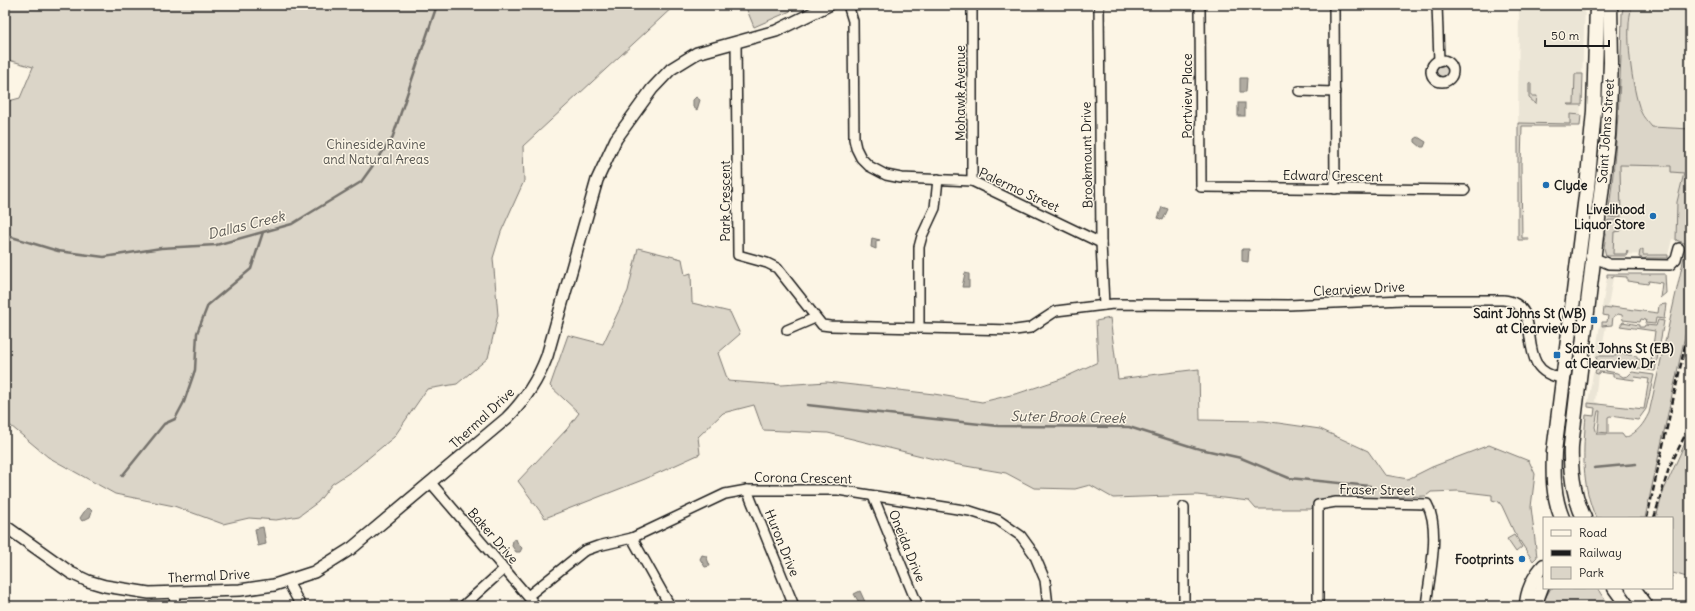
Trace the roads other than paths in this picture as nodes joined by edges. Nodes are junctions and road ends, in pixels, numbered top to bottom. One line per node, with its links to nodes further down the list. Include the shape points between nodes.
1 (829, 5): 10 (street, Thermal Drive, via 790,26 764,36)
2 (848, 5): 14 (street, Palermo Street, via 853,21 854,130 858,153 873,168 896,178)
3 (972, 5): 15 (street, Mohawk Avenue)
4 (1099, 5): 19 (street, Brookmount Drive)
5 (1200, 5): 16 (street, Portview Place)
6 (1334, 5): 13 (street)
7 (1437, 5): 11 (street)
8 (1597, 5): 21 (main road, Saint Johns Street, via 1594,111)
9 (1610, 5): 22 (main road, Saint Johns Street, via 1608,135)
10 (736, 42): 24 (street, Park Crescent, via 738,255 777,268); 28 (street, Thermal Drive, via 706,50 681,62 652,89 634,111 616,139 597,180 547,356 535,382 514,411)
11 (1439, 61)
12 (1299, 91): 13 (street)
13 (1335, 92): 17 (street)
14 (938, 178): 15 (street, Palermo Street); 25 (street, via 935,208 919,247)
15 (972, 181): 19 (street, Palermo Street)
16 (1201, 187): 17 (street, Edward Crescent)
17 (1335, 189): 18 (street, Edward Crescent)
18 (1465, 190)
19 (1101, 244): 23 (street, Brookmount Drive)
20 (1679, 248): 22 (street, via 1676,259 1670,265 1609,264)
21 (1580, 250): 22 (street); 27 (main road, Saint Johns Street)
22 (1593, 257): 33 (main road, Saint Johns Street, via 1570,460 1574,490)
23 (1104, 305): 25 (street, Park Crescent, via 1056,311 1035,325 1021,330); 27 (street, Clearview Drive, via 1288,305 1403,300 1508,300 1519,304 1524,311 1532,354 1542,370 1550,377)
24 (815, 318): 25 (street, Park Crescent, via 826,326); 26 (street)
25 (919, 328)
26 (786, 330)
27 (1563, 378): 32 (main road, Saint Johns Street, via 1553,470 1555,495)
28 (431, 483): 37 (street, Baker Drive); 38 (street, Thermal Drive, via 338,558 314,572)
29 (747, 490): 30 (street, Corona Crescent, via 838,490); 35 (street, Corona Crescent, via 718,496); 50 (street, Huron Drive)
30 (873, 496): 51 (street, Oneida Drive); 52 (street, Corona Crescent, via 970,511 1006,525 1020,536 1034,554 1045,580)
31 (1184, 507): 53 (street)
32 (1562, 517)
33 (1584, 517)
34 (5, 526): 43 (street, Thermal Drive, via 71,573 88,581 126,591)
35 (632, 538): 44 (street, Corona Crescent, via 584,552); 49 (street)
36 (1543, 567): 56 (main road, via 1532,584)
37 (504, 569): 44 (street, Baker Drive); 47 (street)
38 (288, 582): 43 (street, Thermal Drive, via 251,589); 46 (street)
39 (1543, 585): 57 (main road)
40 (1608, 589): 58 (main road)
41 (1616, 589): 59 (main road)
42 (1634, 589): 60 (main road, bridge)
43 (174, 592): 45 (street)
44 (528, 596): 48 (street, Baker Drive)
45 (175, 606)
46 (301, 606)
47 (463, 606)
48 (536, 606)
49 (670, 606)
50 (794, 606)
51 (918, 606)
52 (1048, 606)
53 (1184, 606)
54 (1318, 606): 55 (street, Fraser Street, via 1318,506 1336,502 1426,504 1433,519 1432,562)
55 (1426, 606)
56 (1526, 606)
57 (1535, 606)
58 (1620, 606)
59 (1628, 606)
60 (1646, 606)

